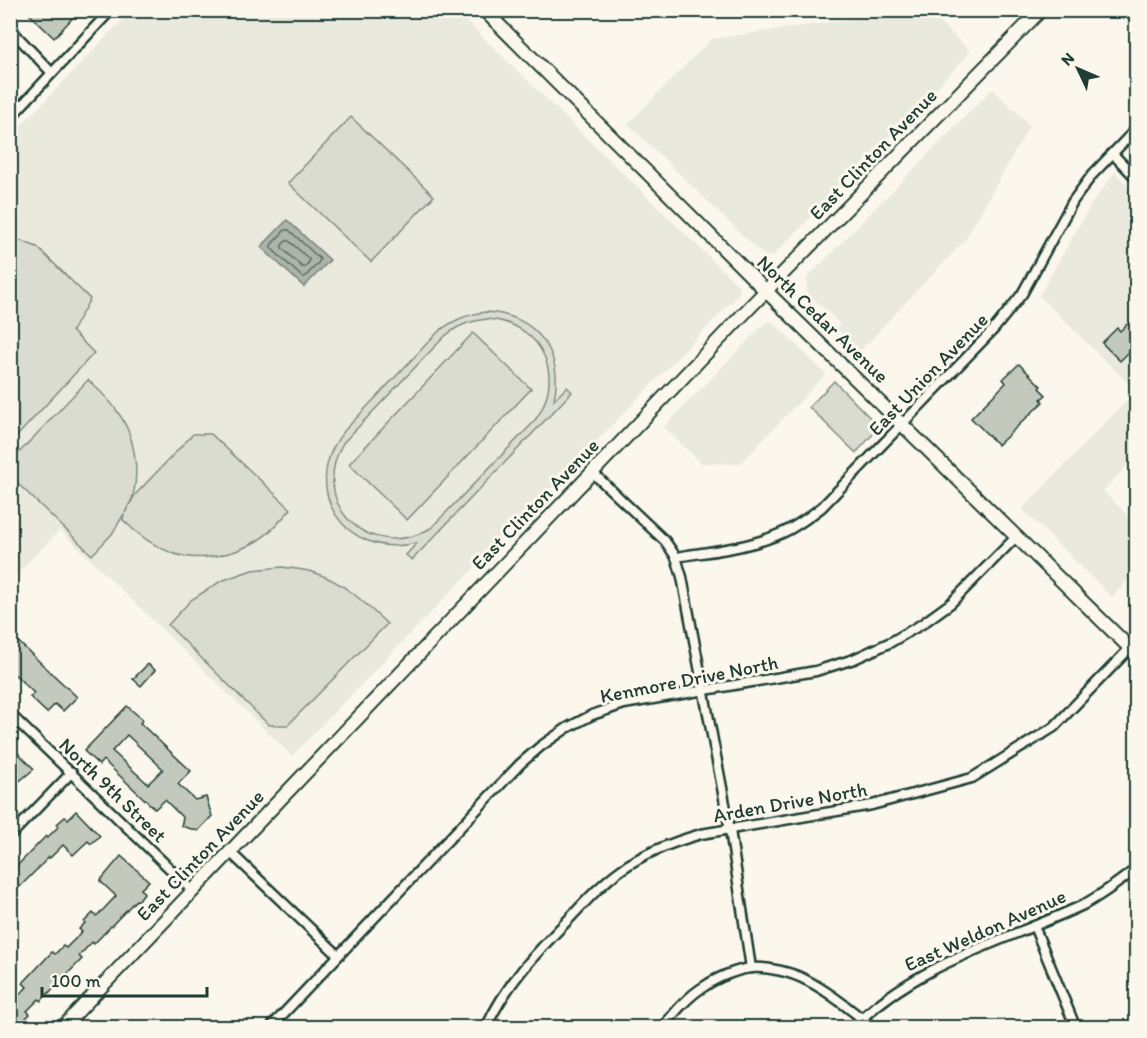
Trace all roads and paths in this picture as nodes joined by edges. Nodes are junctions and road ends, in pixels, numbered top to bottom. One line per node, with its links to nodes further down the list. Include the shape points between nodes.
1 (111, 10): 7 (street)
2 (484, 10): 5 (main road, North Cedar Avenue)
3 (506, 10): 5 (street)
4 (1039, 11): 12 (main road, East Clinton Avenue)
5 (494, 20): 12 (main road, North Cedar Avenue)
6 (10, 25): 7 (street)
7 (52, 73): 8 (street)
8 (10, 118)
9 (1137, 129): 10 (street, East Union Avenue)
10 (1112, 153): 11 (street); 13 (street, East Union Avenue, via 1073,201 1010,311)
11 (1137, 178)
12 (766, 291): 13 (main road, North Cedar Avenue); 14 (main road, East Clinton Avenue)
13 (903, 424): 15 (main road, North Cedar Avenue); 16 (street, East Union Avenue, via 822,507 783,533)
14 (592, 472): 16 (street, via 665,541); 23 (main road, East Clinton Avenue)
15 (1017, 536): 17 (main road, North Cedar Avenue); 18 (street, Kenmore Drive North, via 951,603 891,642 816,671)
16 (676, 557): 18 (street)
17 (1133, 651): 21 (street, Arden Drive North, via 1054,727 972,778 872,805)
18 (703, 690): 21 (street); 27 (street, Kenmore Drive North, via 624,704 592,715 541,746)
19 (10, 714): 20 (street, North 9th Street)
20 (72, 772): 22 (street); 25 (street, North 9th Street)
21 (730, 830): 28 (street); 32 (street, Arden Drive North, via 674,842 621,869 528,962)
22 (10, 836)
23 (230, 852): 25 (main road, East Clinton Avenue); 27 (street)
24 (1137, 869): 26 (street, East Weldon Avenue, via 1084,904)
25 (193, 891): 30 (main road, East Clinton Avenue)
26 (1034, 926): 29 (street, East Weldon Avenue, via 936,967); 36 (street)
27 (338, 955): 31 (street, Kenmore Drive North)
28 (751, 968): 29 (street, via 787,972 805,979); 33 (street, via 705,986 681,1005)
29 (861, 1018): 34 (street, East Weldon Avenue); 35 (street)
30 (62, 1028)
31 (270, 1028)
32 (486, 1028)
33 (662, 1028)
34 (852, 1028)
35 (874, 1028)
36 (1073, 1028)

